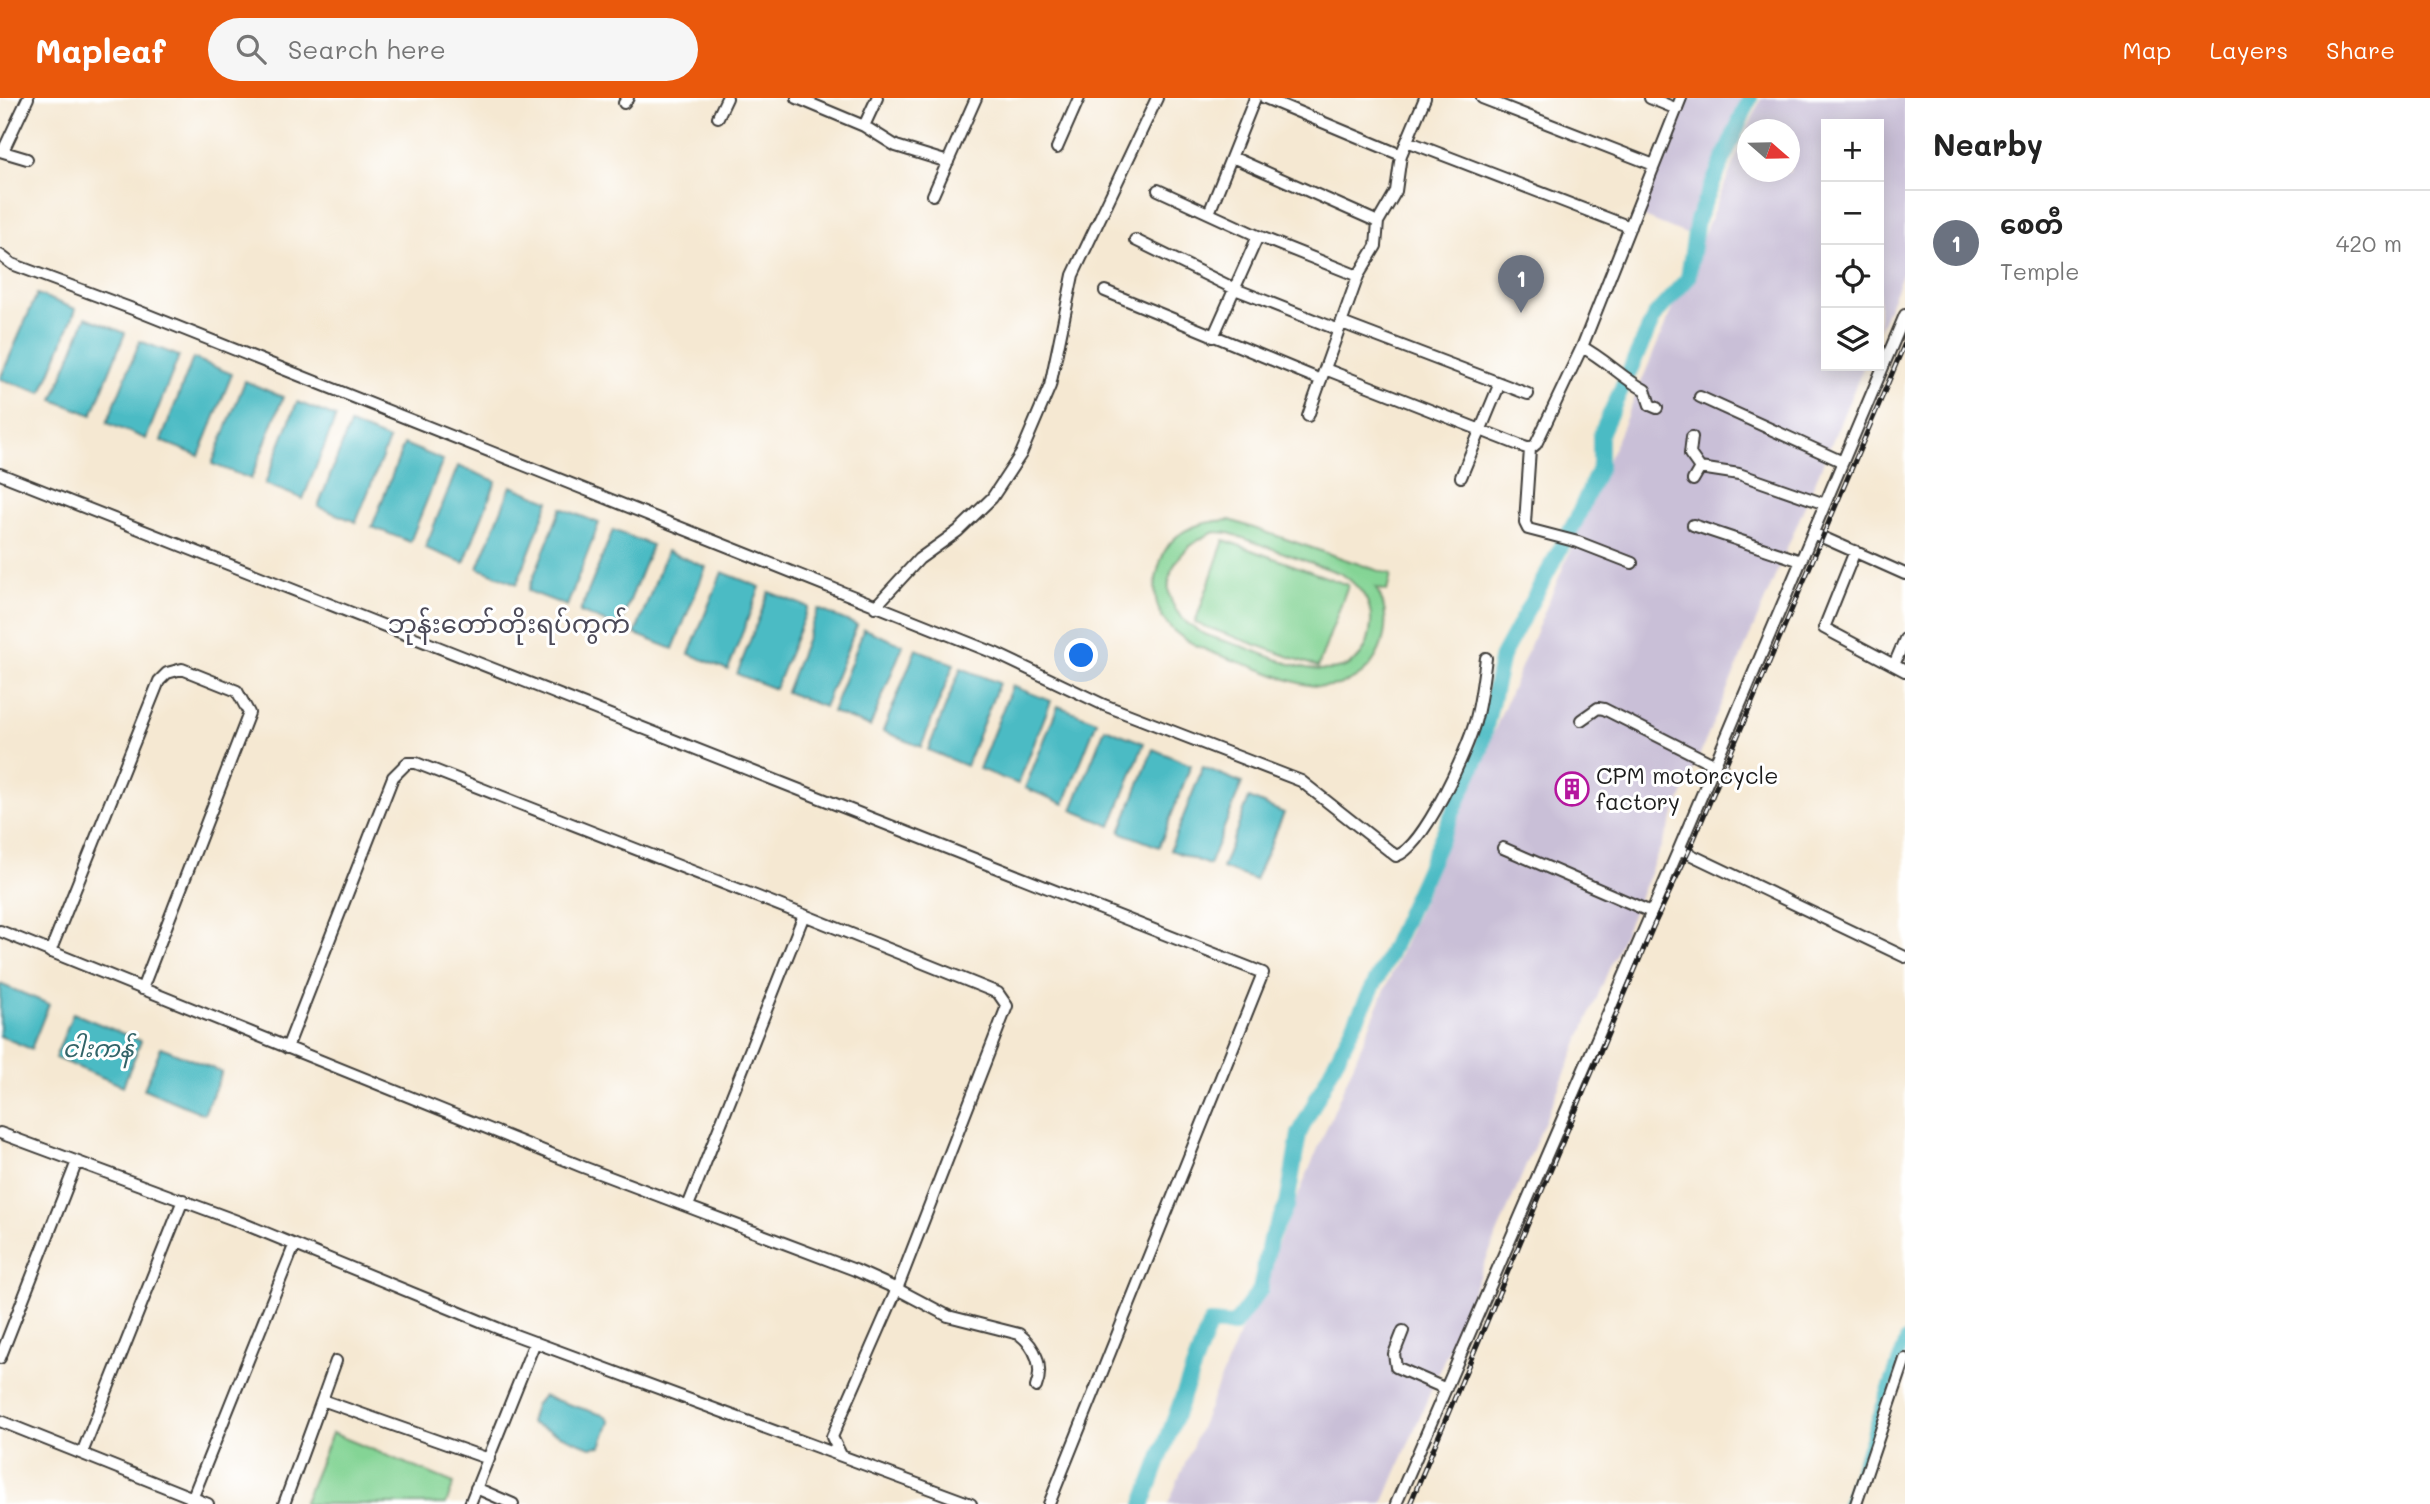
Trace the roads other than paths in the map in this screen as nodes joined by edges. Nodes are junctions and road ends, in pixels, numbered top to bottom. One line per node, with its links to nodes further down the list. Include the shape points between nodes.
1 (28, 98): 18 (street)
2 (727, 98): 14 (street)
3 (797, 98): 15 (street)
4 (877, 98): 15 (street)
5 (976, 98): 22 (street)
6 (1079, 98): 17 (street)
7 (1157, 98): 61 (street, via 1073,275 1050,386 1021,454 992,498 958,531 919,559)
8 (1255, 98): 20 (street)
9 (1265, 98): 19 (street)
10 (1425, 98): 16 (street)
11 (1482, 98): 23 (street)
12 (1650, 98): 13 (street)
13 (1679, 103): 23 (street)
14 (719, 117)
15 (864, 126): 22 (street, via 896,146)
16 (1407, 141): 19 (street); 28 (street)
17 (1057, 148)
18 (2, 151): 21 (street)
19 (1401, 155): 27 (street, via 1396,191)
20 (1232, 157): 26 (street); 27 (street)
21 (27, 159)
22 (947, 162): 25 (street)
23 (1654, 165): 28 (street)
24 (1158, 190): 26 (street)
25 (933, 195)
26 (1209, 213): 29 (street)
27 (1378, 222): 32 (street, via 1376,246)
28 (1630, 227): 38 (street)
29 (1258, 236): 32 (street); 33 (street)
30 (1135, 240): 33 (street)
31 (0, 256): 61 (street)
32 (1358, 276): 36 (street)
33 (1235, 289): 36 (street); 37 (street)
34 (1105, 291): 37 (street)
35 (1905, 315): 49 (street)
36 (1341, 326): 39 (street); 41 (street)
37 (1213, 337): 40 (street)
38 (1582, 347): 44 (street, via 1647,392 1650,405); 48 (street, via 1540,439)
39 (1325, 369): 40 (street); 46 (street)
40 (1321, 380): 45 (street)
41 (1500, 383): 42 (street); 46 (street)
42 (1528, 394)
43 (1700, 397): 49 (street)
44 (1657, 408)
45 (1308, 416)
46 (1482, 430): 48 (street); 52 (street)
47 (1692, 437): 50 (street, via 1690,454)
48 (1530, 449): 59 (street, via 1528,529)
49 (1843, 462): 54 (street)
50 (1700, 468): 53 (street); 54 (street, via 1739,474)
51 (0, 474): 102 (street, via 1263,973)
52 (1461, 477)
53 (1693, 480)
54 (1825, 504): 56 (street)
55 (1693, 525): 58 (street)
56 (1813, 533): 57 (street); 58 (street)
57 (1855, 551): 60 (street); 64 (street, via 1824,628)
58 (1801, 561): 67 (street)
59 (1632, 563)
60 (1905, 574)
61 (875, 607): 63 (street, via 997,654 1104,705 1301,781 1396,856 1419,835 1463,754 1478,709)
62 (1905, 639): 64 (street)
63 (1486, 657)
64 (1894, 666): 65 (street)
65 (1905, 671)
66 (1581, 720): 67 (street, via 1604,709)
67 (1715, 765): 69 (street)
68 (1503, 848): 70 (street)
69 (1679, 849): 70 (street); 74 (street)
70 (1651, 912): 89 (street)
71 (804, 915): 76 (street, via 407,763 393,777); 80 (street); 82 (street, via 998,993 1007,1006)
72 (0, 931): 73 (street)
73 (50, 952): 75 (street); 75 (street, via 159,681 182,669 237,691 249,713)
74 (1905, 957)
75 (142, 989): 76 (street)
76 (287, 1048): 80 (street)
77 (0, 1133): 78 (street)
78 (76, 1164): 79 (street); 85 (street)
79 (183, 1200): 81 (street); 92 (street)
80 (688, 1206): 82 (street)
81 (294, 1246): 84 (street); 96 (street)
82 (897, 1289): 88 (street, via 948,1316 1019,1335 1038,1361); 93 (street, via 832,1437)
83 (1403, 1331): 89 (street, via 1394,1354 1396,1367)
84 (534, 1342): 93 (street); 94 (street)
85 (0, 1358)
86 (1905, 1359): 104 (street)
87 (336, 1361): 90 (street)
88 (1036, 1387)
89 (1444, 1388): 103 (street)
90 (322, 1400): 94 (street); 98 (street)
91 (0, 1421): 92 (street)
92 (82, 1453): 96 (street)
93 (841, 1455): 101 (street)
94 (489, 1459): 95 (street)
95 (477, 1488): 99 (street); 100 (street)
96 (191, 1501): 97 (street)
97 (208, 1504)
98 (284, 1504)
99 (470, 1504)
100 (513, 1504)
101 (971, 1504)
102 (1049, 1504)
103 (1396, 1504)
104 (1856, 1504)

